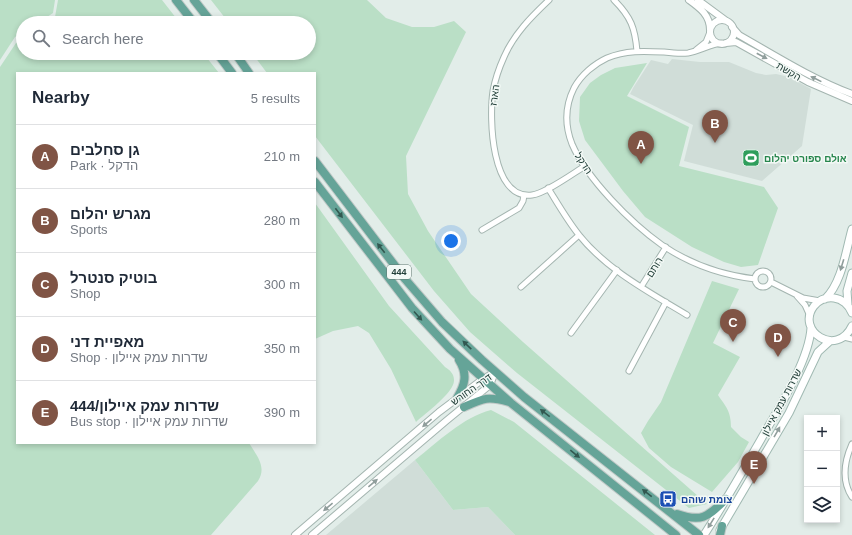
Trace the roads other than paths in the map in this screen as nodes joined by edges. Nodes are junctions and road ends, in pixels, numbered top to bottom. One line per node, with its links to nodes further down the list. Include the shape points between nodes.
1 (176, 0): 7 (main road)
2 (194, 0): 8 (main road)
3 (549, 0): 25 (street, הארז, via 522,27 512,42 497,74 493,90 491,121 502,177 508,186)
4 (614, 0): 13 (street, via 631,21 635,30)
5 (689, 0): 11 (street, via 708,17)
6 (698, 0): 9 (street)
7 (189, 16)
8 (207, 16)
9 (726, 21): 10 (street); 11 (street, via 715,22)
10 (732, 27): 12 (street, via 732,38); 19 (street, הקשת, one-way to 10, via 804,72 739,35)
11 (710, 31): 12 (street, via 715,42); 14 (street, via 706,42)
12 (724, 43): 14 (street, הדקל); 20 (street, הקשת, one-way to 20, via 736,42 808,82)
13 (637, 51): 14 (street, הדקל, via 682,54); 22 (street, הדקל, via 616,55 597,64 582,77 572,93 567,113 569,134 572,144)
14 (693, 52)
15 (222, 60): 17 (main road)
16 (240, 60): 18 (main road)
17 (231, 72)
18 (249, 72)
19 (852, 94)
20 (852, 101)
21 (316, 162): 50 (main road, 444, one-way to 21, via 442,322 405,279)
22 (586, 166): 24 (street); 29 (street, הדקל, via 622,210)
23 (316, 183): 49 (main road, 444, one-way to 49, via 412,308)
24 (548, 188): 25 (street, via 534,195); 28 (street)
25 (524, 195): 27 (street, via 519,208)
26 (852, 229): 37 (main road, one-way to 37, via 837,280 830,294)
27 (482, 230)
28 (579, 236): 30 (street); 34 (street)
29 (666, 247): 32 (street, הדקל, via 706,268); 35 (street, רותם)
30 (617, 270): 35 (street); 45 (street)
31 (852, 273): 39 (main road, via 847,291)
32 (755, 279): 33 (street, via 756,284 762,288); 33 (street, via 759,271 765,271 770,274)
33 (771, 282): 36 (street)
34 (521, 287)
35 (641, 287): 38 (street)
36 (796, 295): 37 (street, via 809,300); 42 (street, via 805,305)
37 (823, 300): 39 (main road, via 838,299); 42 (main road, via 812,309)
38 (666, 302): 41 (street); 51 (street)
39 (848, 306): 40 (main road)
40 (852, 313)
41 (687, 315)
42 (810, 317): 44 (main road, שדרות עמק איילון)
43 (852, 326): 46 (main road)
44 (811, 328): 48 (main road, via 819,337); 59 (main road, שדרות עמק איילון, via 811,337 788,391)
45 (571, 334)
46 (844, 337): 47 (street); 48 (main road)
47 (852, 339)
48 (830, 341): 61 (main road, שדרות עמק איילון, one-way to 48, via 789,413 818,352)
49 (456, 354): 52 (main road, 444); 54 (main road, via 466,379)
50 (495, 372): 52 (street, דרך החורש); 53 (street, דרך החורש); 60 (main road, 444, one-way to 50)
51 (629, 372)
52 (483, 379): 53 (main road, 444); 54 (street, דרך החורש)
53 (490, 385): 55 (main road, 444); 56 (street, דרך החורש)
54 (457, 398): 62 (street, דרך החורש, one-way to 62)
55 (511, 403): 56 (main road, via 495,398 484,398); 64 (main road, 444, one-way to 64)
56 (464, 407): 63 (street, דרך החורש, one-way to 56)
57 (852, 444): 58 (street, via 847,454 845,473 846,485)
58 (852, 497)
59 (726, 499): 60 (main road, via 703,518 690,518); 66 (main road, שדרות עמק איילון, one-way to 66)
60 (671, 512): 65 (main road, 444)
61 (722, 526): 67 (main road, שדרות עמק איילון); 68 (main road)
62 (295, 535)
63 (312, 535)
64 (676, 535)
65 (699, 535)
66 (704, 535)
67 (717, 535)
68 (720, 535)

